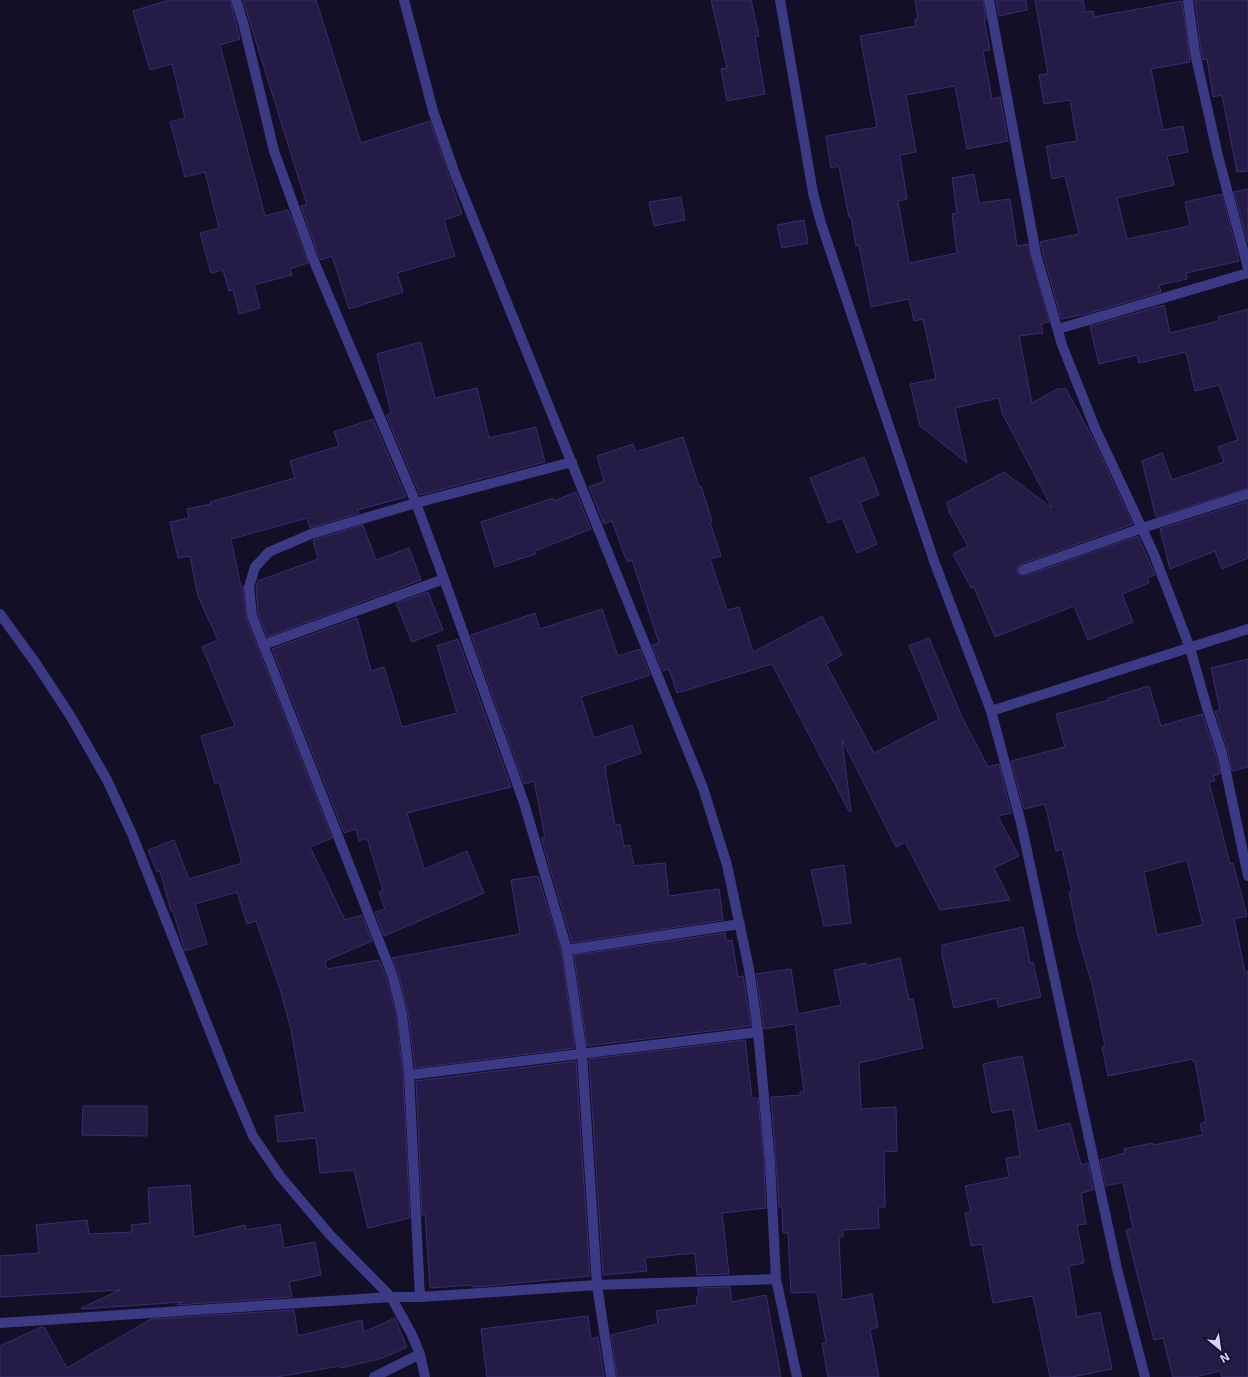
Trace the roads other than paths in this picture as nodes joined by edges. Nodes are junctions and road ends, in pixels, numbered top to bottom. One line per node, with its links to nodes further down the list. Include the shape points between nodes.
1 (236, 0): 11 (street, via 274,151 313,259)
2 (404, 0): 9 (street, via 433,111 455,174)
3 (780, 0): 19 (street, via 813,193 821,224 934,561)
4 (989, 0): 8 (street, via 1036,254)
5 (1188, 0): 6 (street, via 1195,53 1218,156)
6 (1248, 268)
7 (1248, 272): 8 (street)
8 (1058, 330): 12 (street, via 1095,428)
9 (572, 462): 11 (street); 22 (street, via 703,788 727,865)
10 (1248, 494): 12 (street)
11 (416, 503): 14 (street); 17 (street, via 311,534 269,552 255,568 249,587 252,616)
12 (1142, 528): 13 (street); 18 (street)
13 (1023, 570)
14 (444, 579): 17 (street); 23 (street, via 524,803)
15 (0, 614): 30 (street, via 71,717 107,780 132,834 253,1136 280,1176 330,1236)
16 (1248, 630): 18 (street)
17 (264, 645): 26 (street, via 393,977 402,1014)
18 (1190, 648): 19 (street); 20 (street, via 1222,754)
19 (991, 711): 37 (street, via 1021,823 1118,1273)
20 (1247, 862): 21 (street)
21 (1248, 876)
22 (740, 924): 23 (street); 24 (street, via 750,969)
23 (567, 950): 25 (street)
24 (758, 1032): 25 (street); 27 (street, via 770,1162)
25 (582, 1054): 26 (street); 28 (street)
26 (409, 1075): 29 (street)
27 (776, 1279): 28 (street); 36 (street)
28 (597, 1285): 29 (street); 35 (street)
29 (420, 1297): 30 (street)
30 (391, 1298): 31 (street); 32 (street)
31 (0, 1323)
32 (420, 1354): 33 (street); 34 (street)
33 (374, 1377)
34 (425, 1377)
35 (611, 1377)
36 (796, 1377)
37 (1146, 1377)

